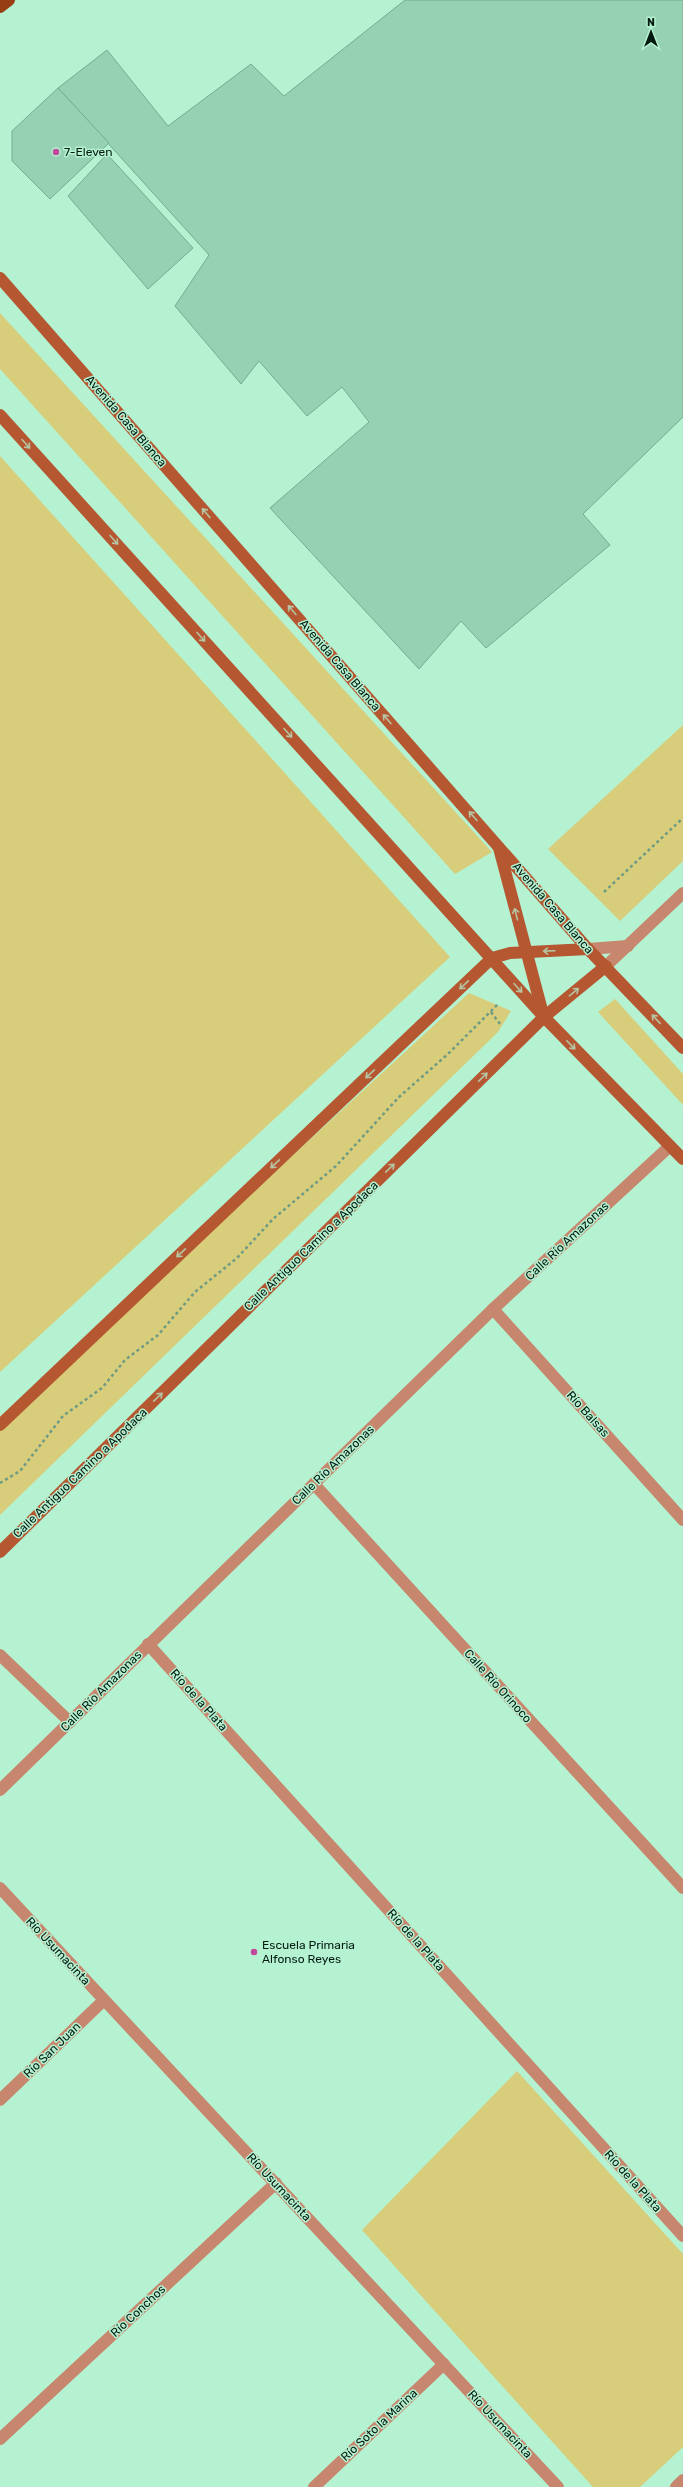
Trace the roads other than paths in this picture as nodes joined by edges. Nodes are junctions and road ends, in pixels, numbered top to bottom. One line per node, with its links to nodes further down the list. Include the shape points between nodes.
1 (9, 0): 2 (main road)
2 (0, 6)
3 (0, 278): 5 (street, Avenida Casa Blanca, one-way to 3)
4 (0, 415): 10 (street, one-way to 10)
5 (499, 846): 8 (street, Avenida Casa Blanca); 9 (street, one-way to 5)
6 (683, 893): 7 (street, Calle Antiguo Camino a Apodaca)
7 (628, 946): 8 (street); 11 (street, Calle Antiguo Camino a Apodaca)
8 (588, 949): 9 (street, one-way to 9); 11 (street, Avenida Casa Blanca)
9 (526, 952): 10 (street); 12 (street)
10 (492, 958): 12 (street, one-way to 12); 17 (street, one-way to 17)
11 (606, 966): 12 (street, Calle Antiguo Camino a Apodaca, one-way to 11); 13 (street, Avenida Casa Blanca, one-way to 11)
12 (544, 1017): 14 (street, one-way to 14); 20 (street, Calle Antiguo Camino a Apodaca, one-way to 12)
13 (683, 1048)
14 (670, 1146): 15 (street); 16 (street, Calle Río Amazonas)
15 (683, 1159)
16 (493, 1309): 18 (street, Calle Río Amazonas); 19 (street, Río Balsas)
17 (0, 1425)
18 (314, 1484): 21 (street, Calle Río Amazonas); 26 (street, Calle Río Orinoco)
19 (683, 1520)
20 (0, 1552)
21 (148, 1644): 23 (street, Calle Río Amazonas); 30 (street, Río de la Plata)
22 (0, 1655): 23 (street)
23 (70, 1722): 24 (street, Calle Río Amazonas)
24 (0, 1790)
25 (0, 1888): 27 (street, Río Usumacinta)
26 (683, 1888)
27 (104, 2000): 28 (street, Río San Juan); 29 (street, Río Usumacinta)
28 (0, 2100)
29 (276, 2183): 31 (street, Río Usumacinta); 32 (street, Río Conchos)
30 (683, 2236)
31 (444, 2364): 34 (street, Río Soto la Marina); 35 (street, Río Usumacinta)
32 (0, 2439)
33 (683, 2480): 36 (street)
34 (314, 2487)
35 (558, 2487)
36 (676, 2487)

